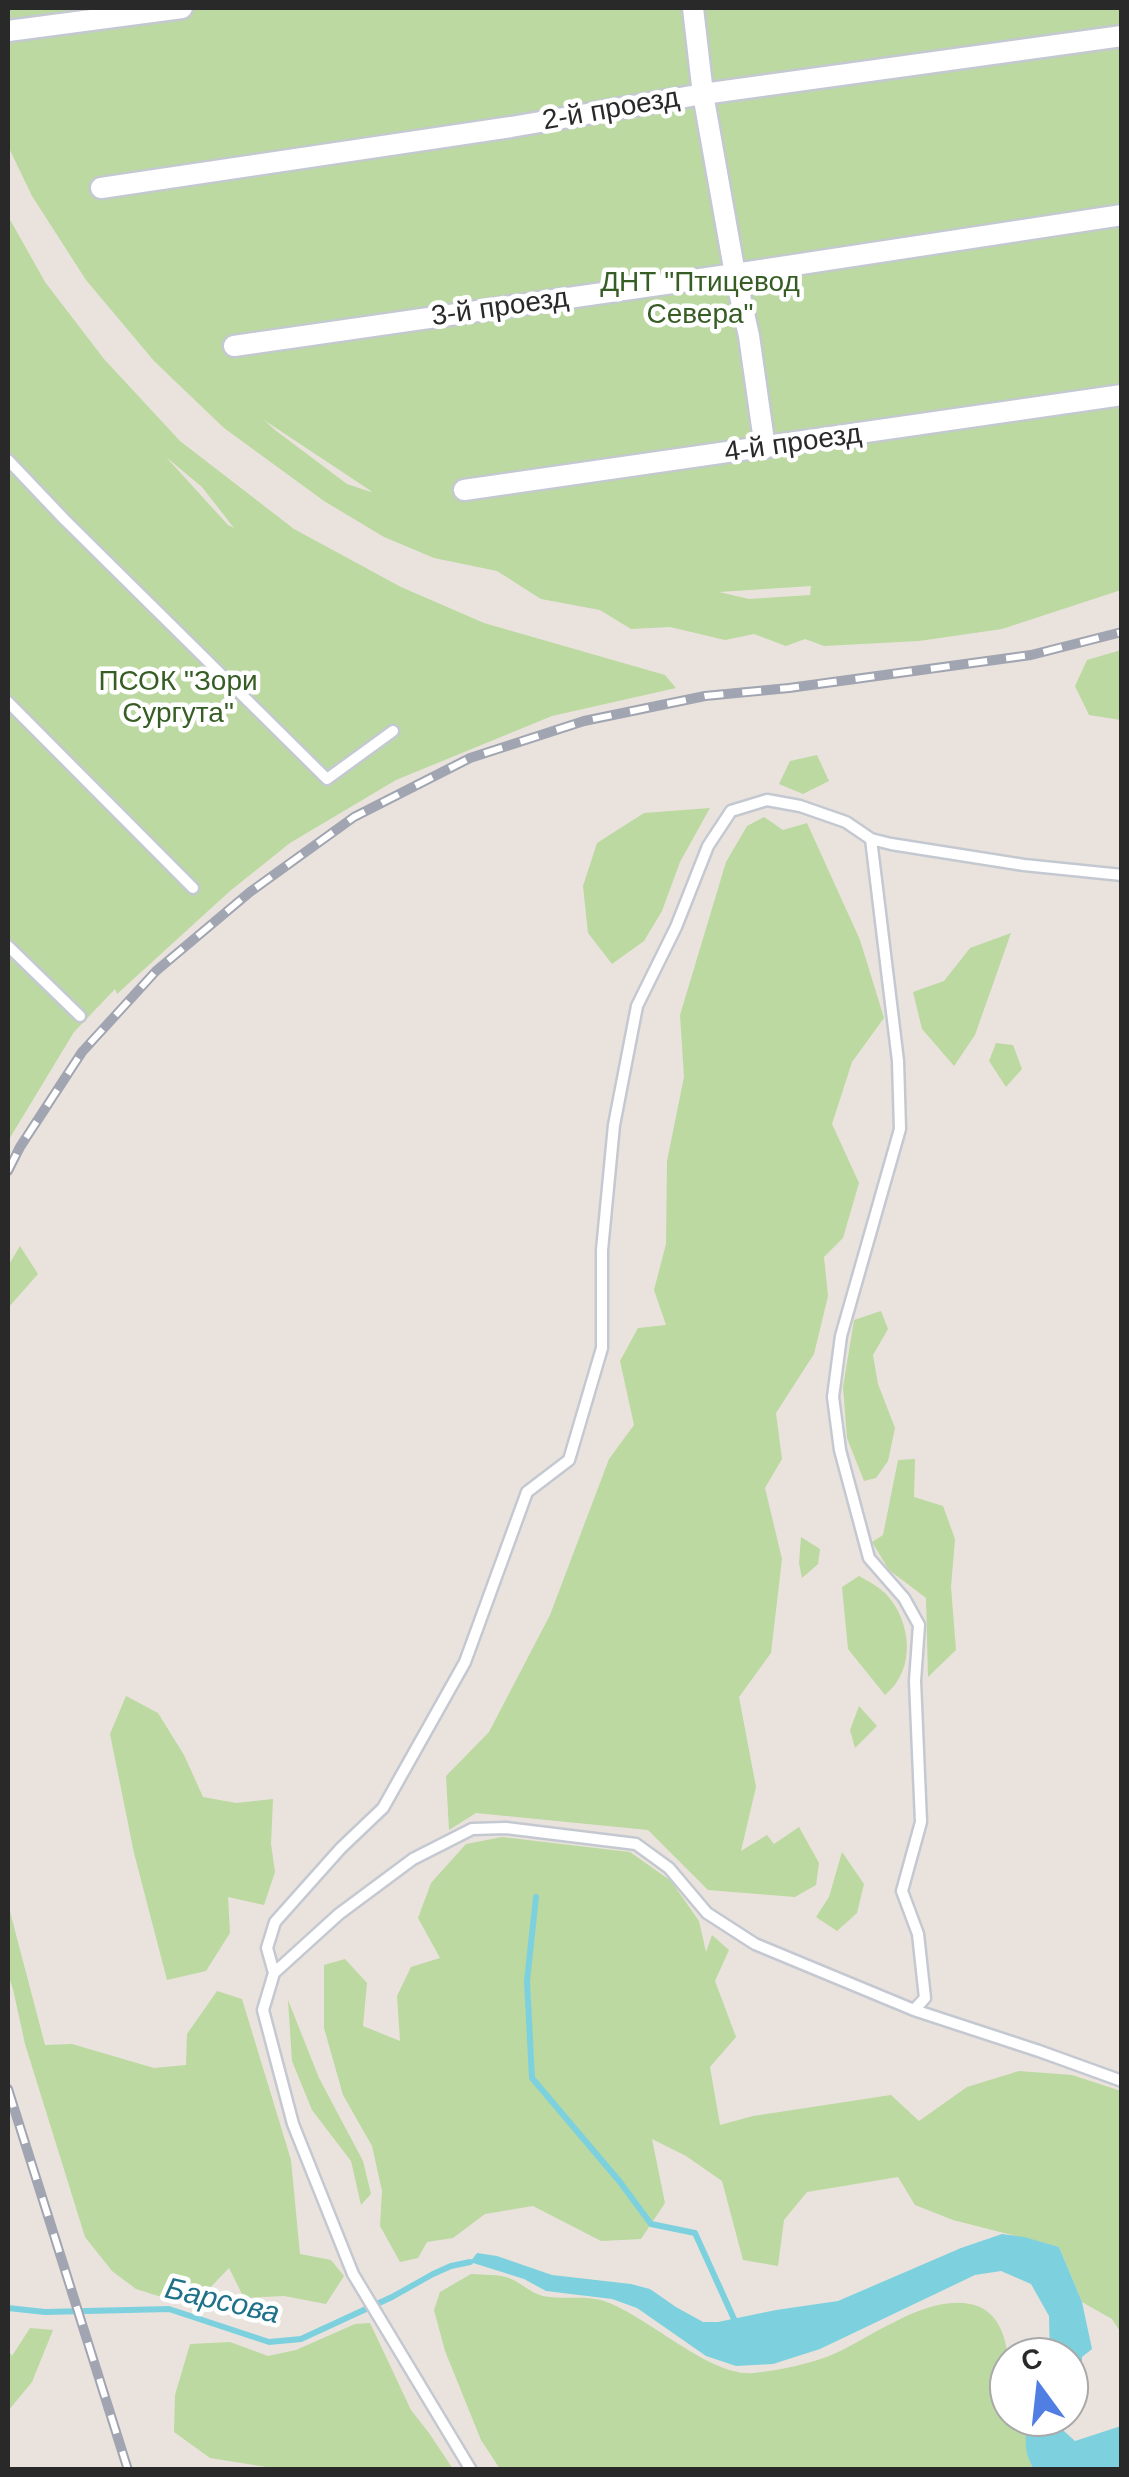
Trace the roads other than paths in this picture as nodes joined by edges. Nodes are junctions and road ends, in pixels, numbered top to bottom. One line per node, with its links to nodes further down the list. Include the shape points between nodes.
1 (182, 8): 3 (street)
2 (693, 8): 5 (street)
3 (8, 31)
4 (1122, 36): 5 (street, 2-й проезд)
5 (704, 94): 6 (street, 2-й проезд); 8 (street)
6 (101, 188)
7 (1122, 215): 8 (street, 3-й проезд)
8 (734, 274): 9 (street, 3-й проезд); 11 (street)
9 (234, 346)
10 (1122, 396): 11 (street, 4-й проезд)
11 (765, 448): 13 (street, 4-й проезд)
12 (8, 460): 15 (lane, via 327,779)
13 (464, 490)
14 (8, 702): 18 (lane)
15 (393, 732)
16 (871, 839): 17 (lane); 21 (lane, via 846,822 767,800 731,810 708,846 637,1006 614,1125 602,1250 602,1348 569,1460 526,1492 465,1662 383,1808 274,1922 268,1948); 22 (lane, via 900,1129 841,1336 833,1397 869,1558 919,1625 920,1822 902,1891 918,1934 924,1998)
17 (1122, 875)
18 (193, 888)
19 (8, 946): 20 (lane)
20 (80, 1016)
21 (274, 1973): 22 (lane, via 338,1914 413,1859 472,1829 506,1828 636,1844 669,1868 707,1913 755,1944); 24 (lane, via 263,2010 294,2124 336,2236)
22 (914, 2010): 23 (lane)
23 (1122, 2081)
24 (471, 2470)

